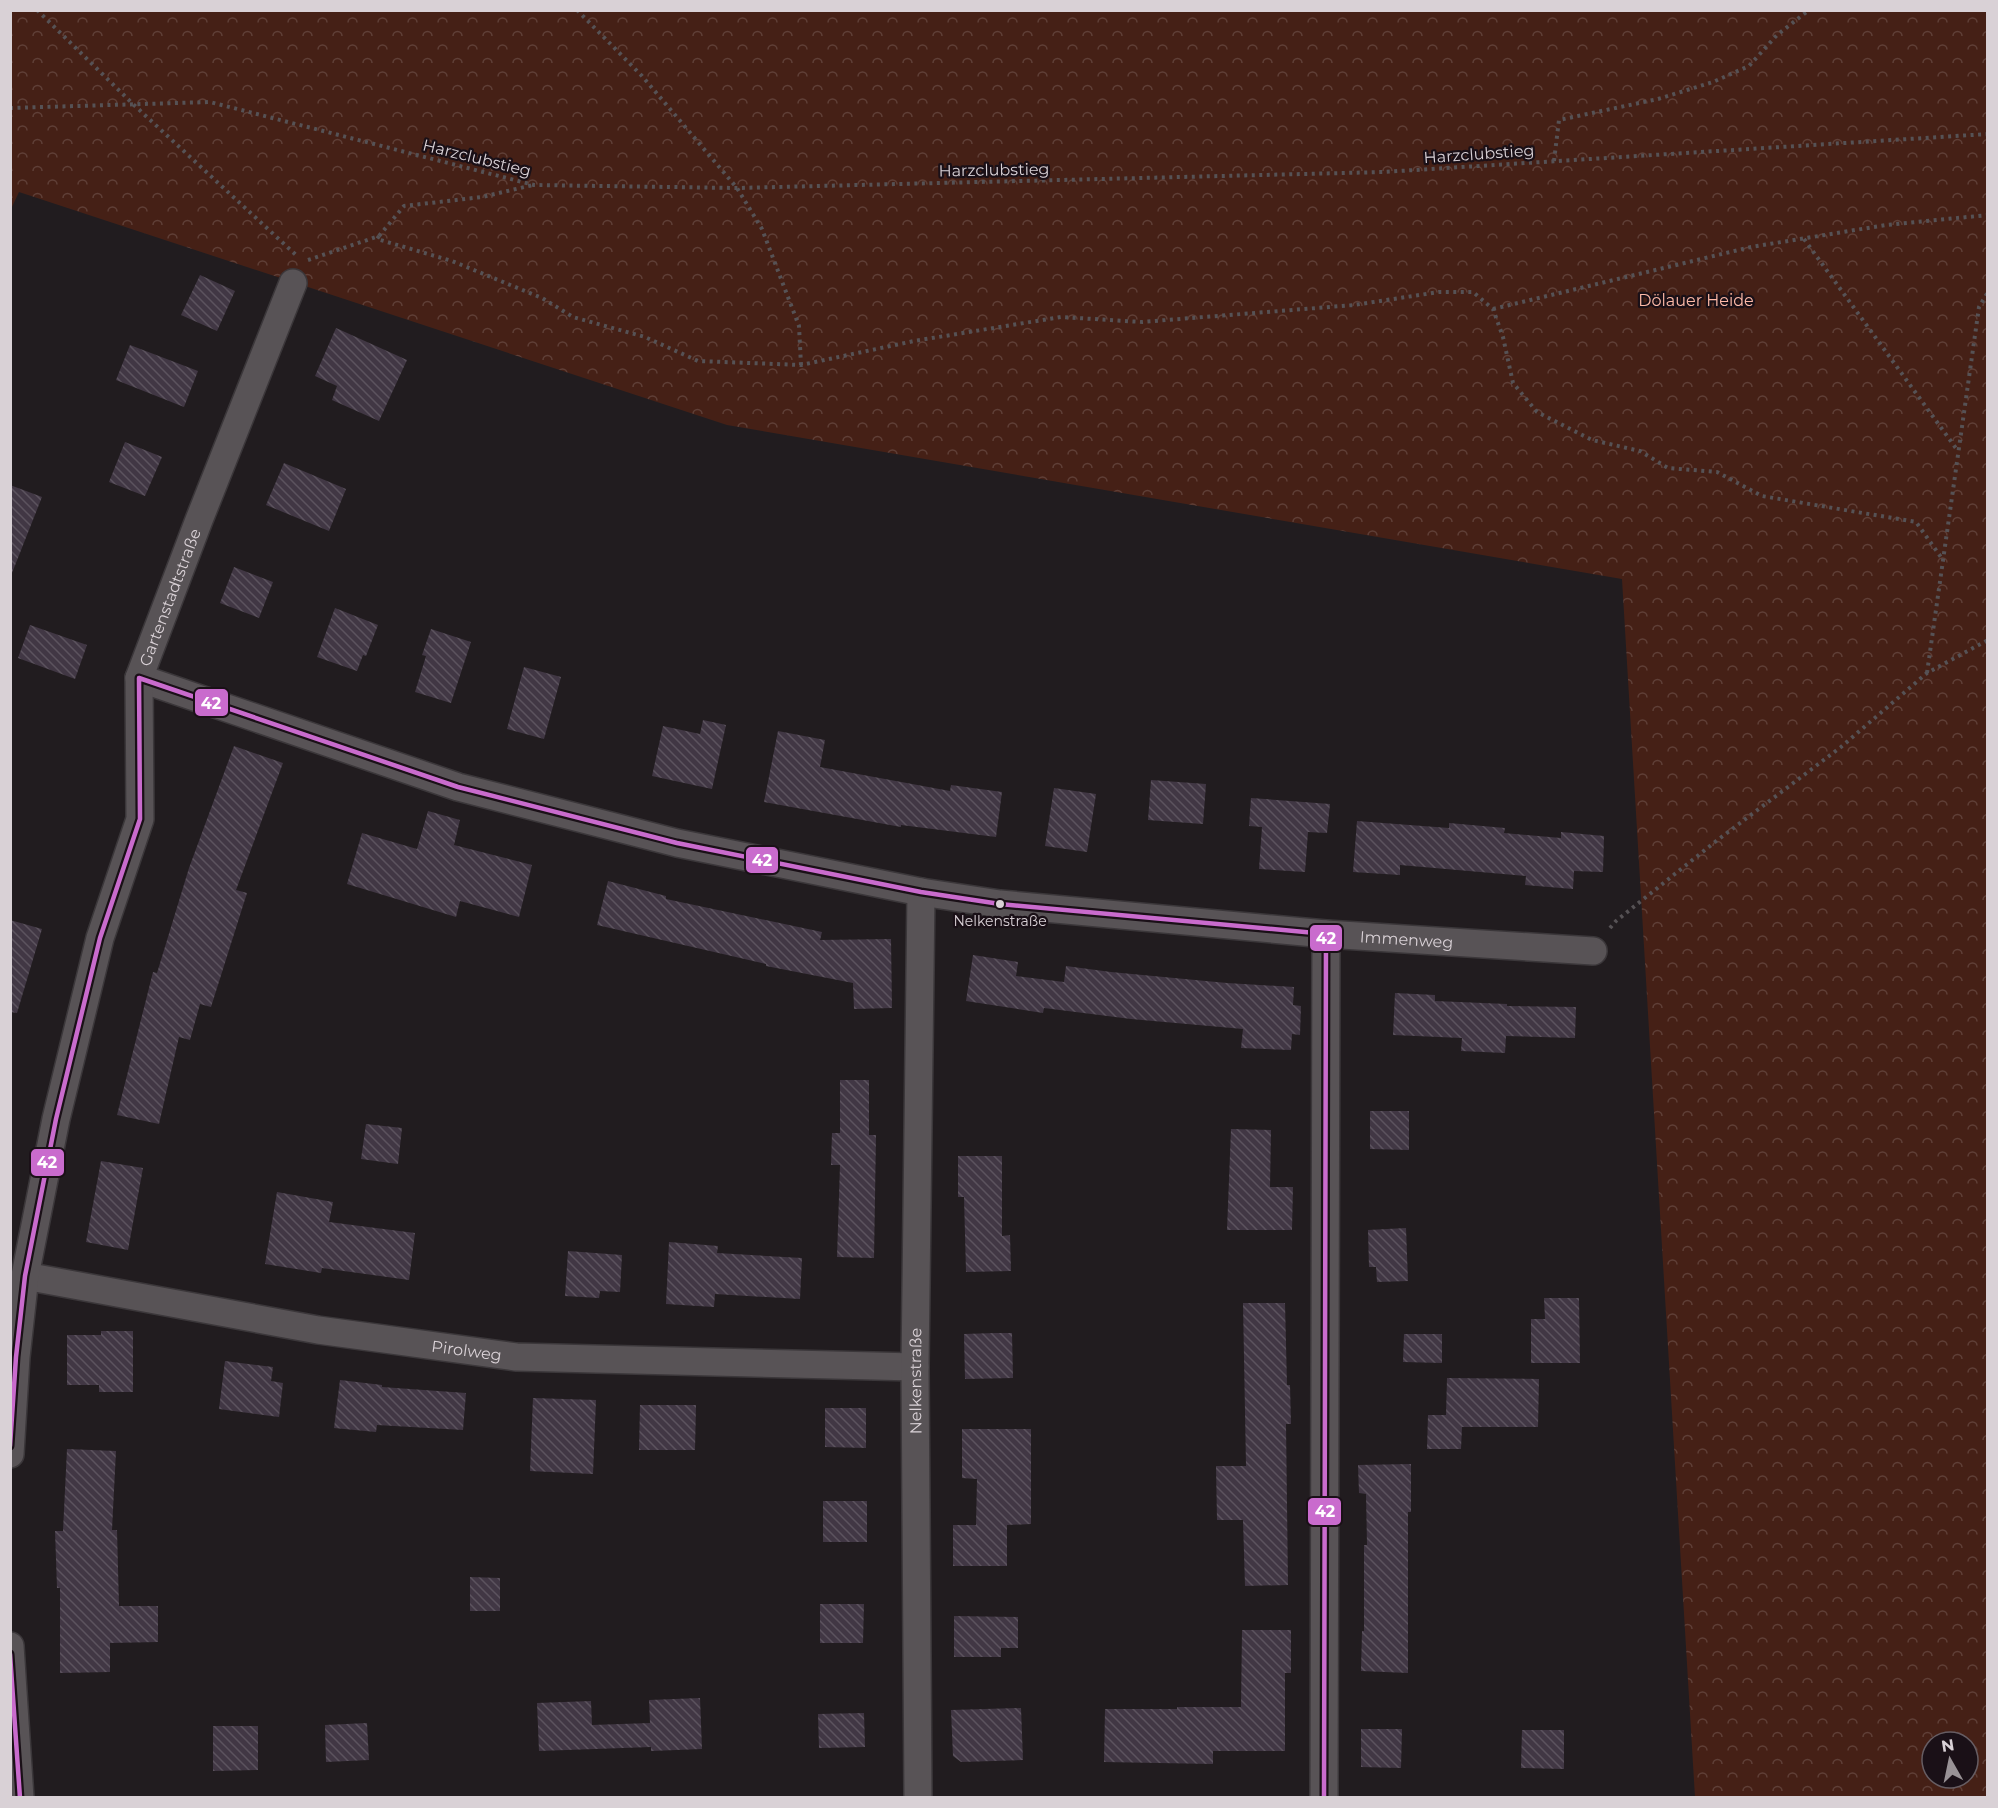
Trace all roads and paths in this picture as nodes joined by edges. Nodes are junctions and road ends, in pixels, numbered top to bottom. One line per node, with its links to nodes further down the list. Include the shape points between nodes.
1 (37, 10): 4 (path)
2 (577, 10): 9 (path, via 642,76)
3 (1809, 10): 7 (path, via 1777,35 1749,66 1713,82 1658,99 1558,120)
4 (134, 105): 5 (path, Harzclubstieg); 8 (path, Harzclubstieg, via 210,102); 11 (path, via 303,261)
5 (10, 108)
6 (1988, 134): 7 (path, Harzclubstieg)
7 (1554, 161): 9 (path, Harzclubstieg, via 1383,172)
8 (534, 185): 9 (path, Harzclubstieg); 11 (path, via 482,197 404,206)
9 (737, 188): 16 (path, via 762,229 799,326)
10 (1988, 215): 12 (path)
11 (379, 236): 16 (path, via 377,239 452,261 532,294 573,317 645,337 698,361)
12 (1804, 238): 15 (path, via 1751,247); 17 (path)
13 (293, 283): 21 (street, Gartenstadtstraße)
14 (1988, 292): 17 (path, via 1979,307)
15 (1494, 309): 16 (path, via 1473,292 1439,291 1354,305 1142,322 1061,317 914,341); 18 (path, via 1513,383 1537,412 1592,440 1640,451 1668,468 1717,472 1761,496 1916,522)
16 (801, 365)
17 (1959, 451): 18 (path)
18 (1943, 560): 20 (path)
19 (1988, 640): 20 (path)
20 (1927, 673): 24 (path, via 1841,747 1616,921)
21 (139, 678): 22 (street, Immenweg, via 458,787 677,843); 25 (street, Gartenstadtstraße, via 140,819 100,938 56,1119)
22 (921, 892): 23 (street, Immenweg, via 1000,904); 26 (street, Nelkenstraße)
23 (1326, 933): 24 (street, Immenweg); 31 (street)
24 (1593, 951)
25 (25, 1276): 26 (street, Pirolweg, via 318,1330 516,1357); 27 (street, Gartenstadtstraße)
26 (915, 1367): 30 (street, Nelkenstraße)
27 (10, 1454)
28 (10, 1646): 29 (street)
29 (20, 1797)
30 (918, 1797)
31 (1324, 1797)

